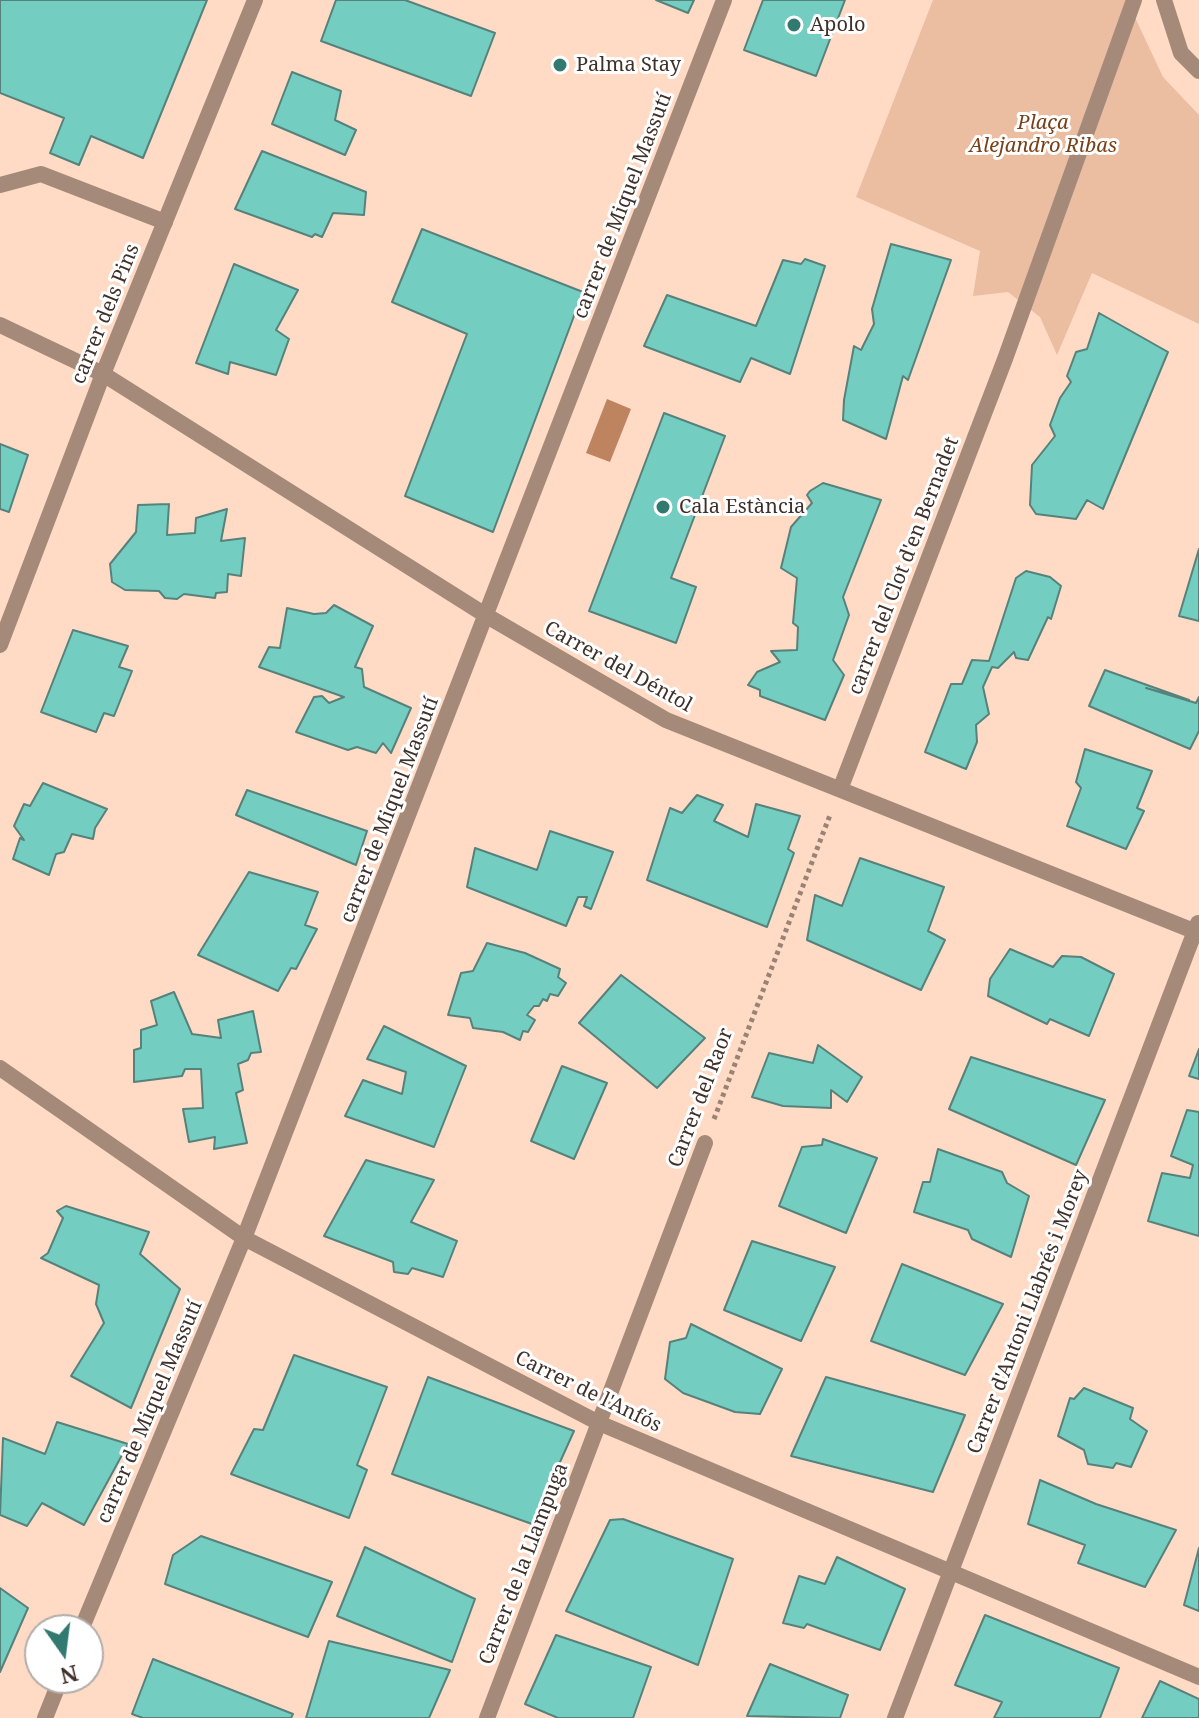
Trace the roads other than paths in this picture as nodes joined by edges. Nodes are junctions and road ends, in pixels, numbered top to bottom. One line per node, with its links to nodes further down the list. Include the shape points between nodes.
1 (255, 0): 7 (street, carrer dels Pins)
2 (724, 0): 10 (street, carrer de Miquel Massutí)
3 (1134, 0): 12 (street, carrer del Clot d'en Bernadet, via 1005,359)
4 (1164, 0): 5 (street, via 1181,53)
5 (1199, 71)
6 (0, 185): 7 (street, via 41,174)
7 (165, 222): 9 (street, carrer dels Pins)
8 (0, 325): 9 (street, Carrer del Déntol)
9 (103, 374): 10 (street, Carrer del Déntol); 11 (street, carrer dels Pins)
10 (487, 616): 12 (street, Carrer del Déntol, via 666,720); 16 (street, carrer de Miquel Massutí)
11 (0, 645)
12 (841, 787): 13 (street, Carrer del Déntol)
13 (1198, 929): 18 (street, Carrer d'Antoni Llabrés i Morey)
14 (0, 1068): 16 (street, Carrer de l'Anfós)
15 (705, 1143): 17 (street, Carrer del Raor)
16 (244, 1238): 17 (street, Carrer de l'Anfós); 19 (street, carrer de Miquel Massutí)
17 (599, 1423): 18 (street, Carrer de l'Anfós); 23 (street, Carrer de la Llampuga)
18 (950, 1572): 20 (street, Carrer de l'Anfós); 24 (street, Carrer d'Antoni Llabrés i Morey)
19 (88, 1614)
20 (1199, 1677)
21 (55, 1694): 22 (street)
22 (45, 1718)
23 (487, 1718)
24 (895, 1718)

